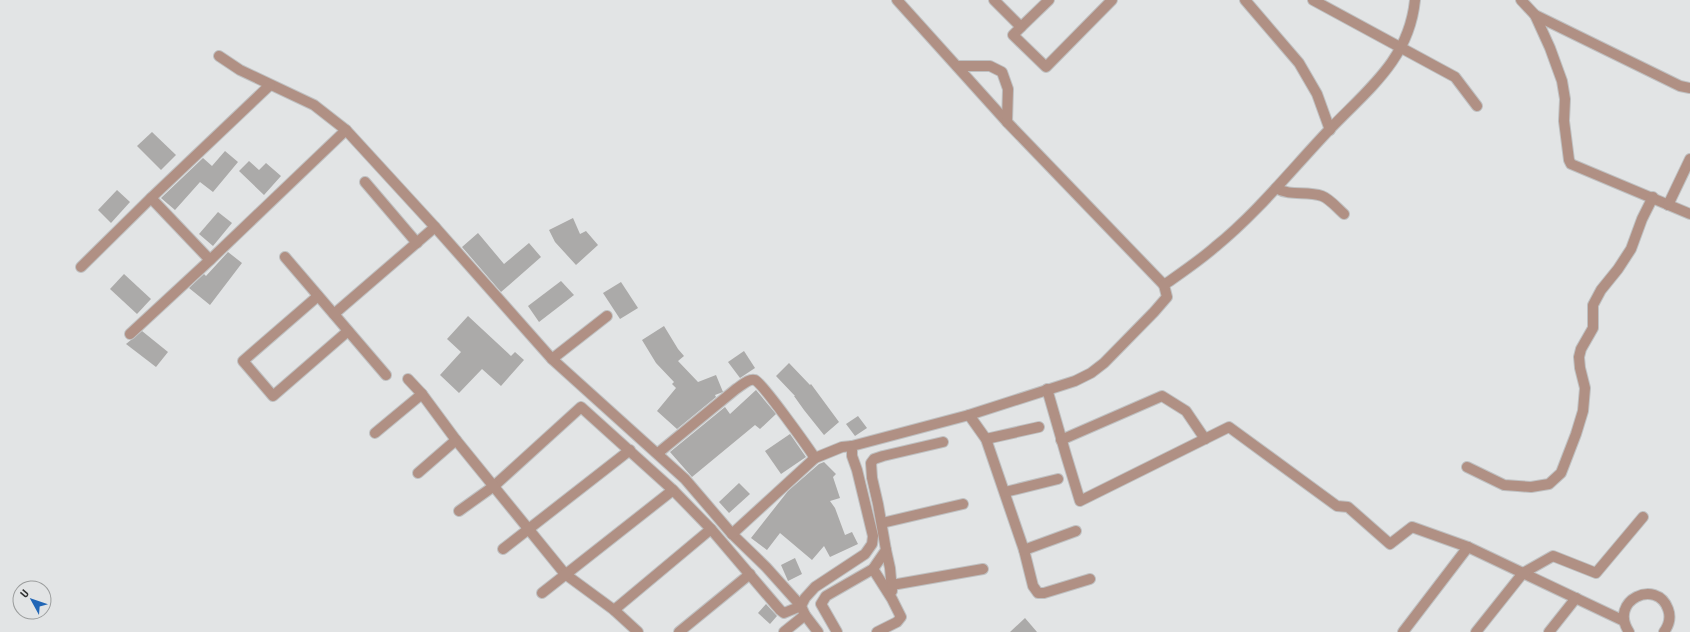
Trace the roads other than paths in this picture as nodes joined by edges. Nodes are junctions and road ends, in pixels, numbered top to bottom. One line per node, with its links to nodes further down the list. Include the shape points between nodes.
1 (897, 0): 13 (street)
2 (994, 0): 10 (street)
3 (1049, 0): 10 (street)
4 (1112, 0): 10 (street, via 1046,67 1013,35)
5 (1245, 0): 19 (street, via 1299,63 1317,94)
6 (1313, 0): 11 (street)
7 (1415, 0): 11 (street, via 1412,24)
8 (1521, 0): 9 (street)
9 (1535, 15): 15 (street, via 1680,86); 23 (street, via 1562,81 1569,160 1575,166)
10 (1021, 27)
11 (1401, 47): 16 (street, via 1455,77); 19 (street, via 1379,81)
12 (219, 56): 14 (street)
13 (957, 66): 17 (street); 17 (street, via 990,66 1002,72 1008,90)
14 (270, 85): 18 (street, via 314,105); 24 (street)
15 (1690, 88)
16 (1477, 106)
17 (1007, 122): 33 (street)
18 (346, 130): 28 (street); 31 (street)
19 (1330, 130): 22 (street)
20 (1690, 159): 25 (street)
21 (364, 182): 29 (street)
22 (1276, 188): 26 (street, via 1287,193 1320,196); 33 (street, via 1216,247)
23 (1653, 197): 25 (street); 56 (street, via 1631,249 1593,305 1592,328 1579,357 1585,388 1583,411 1561,473 1549,484 1531,487 1504,485)
24 (151, 198): 31 (street); 32 (street)
25 (1668, 204): 27 (street)
26 (1344, 214)
27 (1690, 214)
28 (435, 227): 29 (street); 39 (street)
29 (417, 243): 35 (street)
30 (285, 257): 34 (street)
31 (210, 260): 38 (street)
32 (81, 267)
33 (1164, 285): 42 (street, via 1167,298 1120,348 1091,373 1075,381)
34 (318, 296): 35 (street); 37 (street, via 243,361 248,367 273,396)
35 (334, 314): 37 (street)
36 (608, 316): 39 (street)
37 (348, 331): 40 (street)
38 (130, 334)
39 (552, 359): 54 (street)
40 (386, 375)
41 (408, 379): 43 (street)
42 (1047, 389): 44 (street); 50 (street)
43 (422, 394): 46 (street); 49 (street)
44 (969, 415): 47 (street); 52 (street)
45 (1039, 427): 47 (street)
46 (375, 433)
47 (986, 439): 61 (street)
48 (1206, 439): 50 (street, via 1186,411 1162,396); 50 (street, via 1080,500); 70 (street, via 1229,427 1337,506 1348,507 1390,544 1412,527)
49 (456, 440): 57 (street); 59 (street)
50 (1061, 440)
51 (942, 442): 65 (street, via 878,457 871,462)
52 (852, 446): 55 (street, via 842,447); 85 (street, via 852,456 873,536 872,544 865,554 815,587 805,598)
53 (630, 450): 59 (street, via 581,407); 60 (street); 66 (street)
54 (658, 453): 55 (street, via 736,389 746,382 756,380); 69 (street, via 685,479)
55 (815, 458): 69 (street)
56 (1467, 467)
57 (418, 473)
58 (1058, 479): 61 (street)
59 (494, 486): 63 (street); 66 (street)
60 (673, 490): 67 (street); 77 (street)
61 (1005, 492): 73 (street)
62 (963, 504): 65 (street)
63 (460, 511)
64 (1643, 517): 76 (street, via 1596,573 1553,556)
65 (882, 523): 72 (street)
66 (529, 530): 71 (street); 77 (street)
67 (711, 530): 78 (street); 84 (street)
68 (1076, 531): 73 (street)
69 (732, 534): 85 (street, via 766,567)
70 (1468, 547): 76 (street); 93 (street)
71 (503, 549)
72 (886, 550): 74 (street); 80 (street)
73 (1024, 550): 79 (street, via 1033,586 1038,593)
74 (873, 569): 83 (street); 91 (street, via 826,596 821,604)
75 (983, 569): 80 (street)
76 (1523, 573): 82 (street); 94 (street)
77 (566, 574): 81 (street); 84 (street)
78 (750, 574): 85 (street, via 784,613); 88 (street)
79 (1090, 579)
80 (892, 585): 83 (street)
81 (542, 593)
82 (1576, 598): 86 (street); 95 (street)
83 (892, 599): 92 (street, via 901,618)
84 (614, 610): 87 (street)
85 (803, 611): 89 (street); 90 (street)
86 (1626, 628): 96 (street, via 1624,614 1629,602 1640,595 1653,594 1664,601 1670,613 1668,626)
87 (638, 632)
88 (679, 632)
89 (784, 632)
90 (818, 632)
91 (837, 632)
92 (877, 632)
93 (1403, 632)
94 (1476, 632)
95 (1549, 632)
96 (1664, 632)

